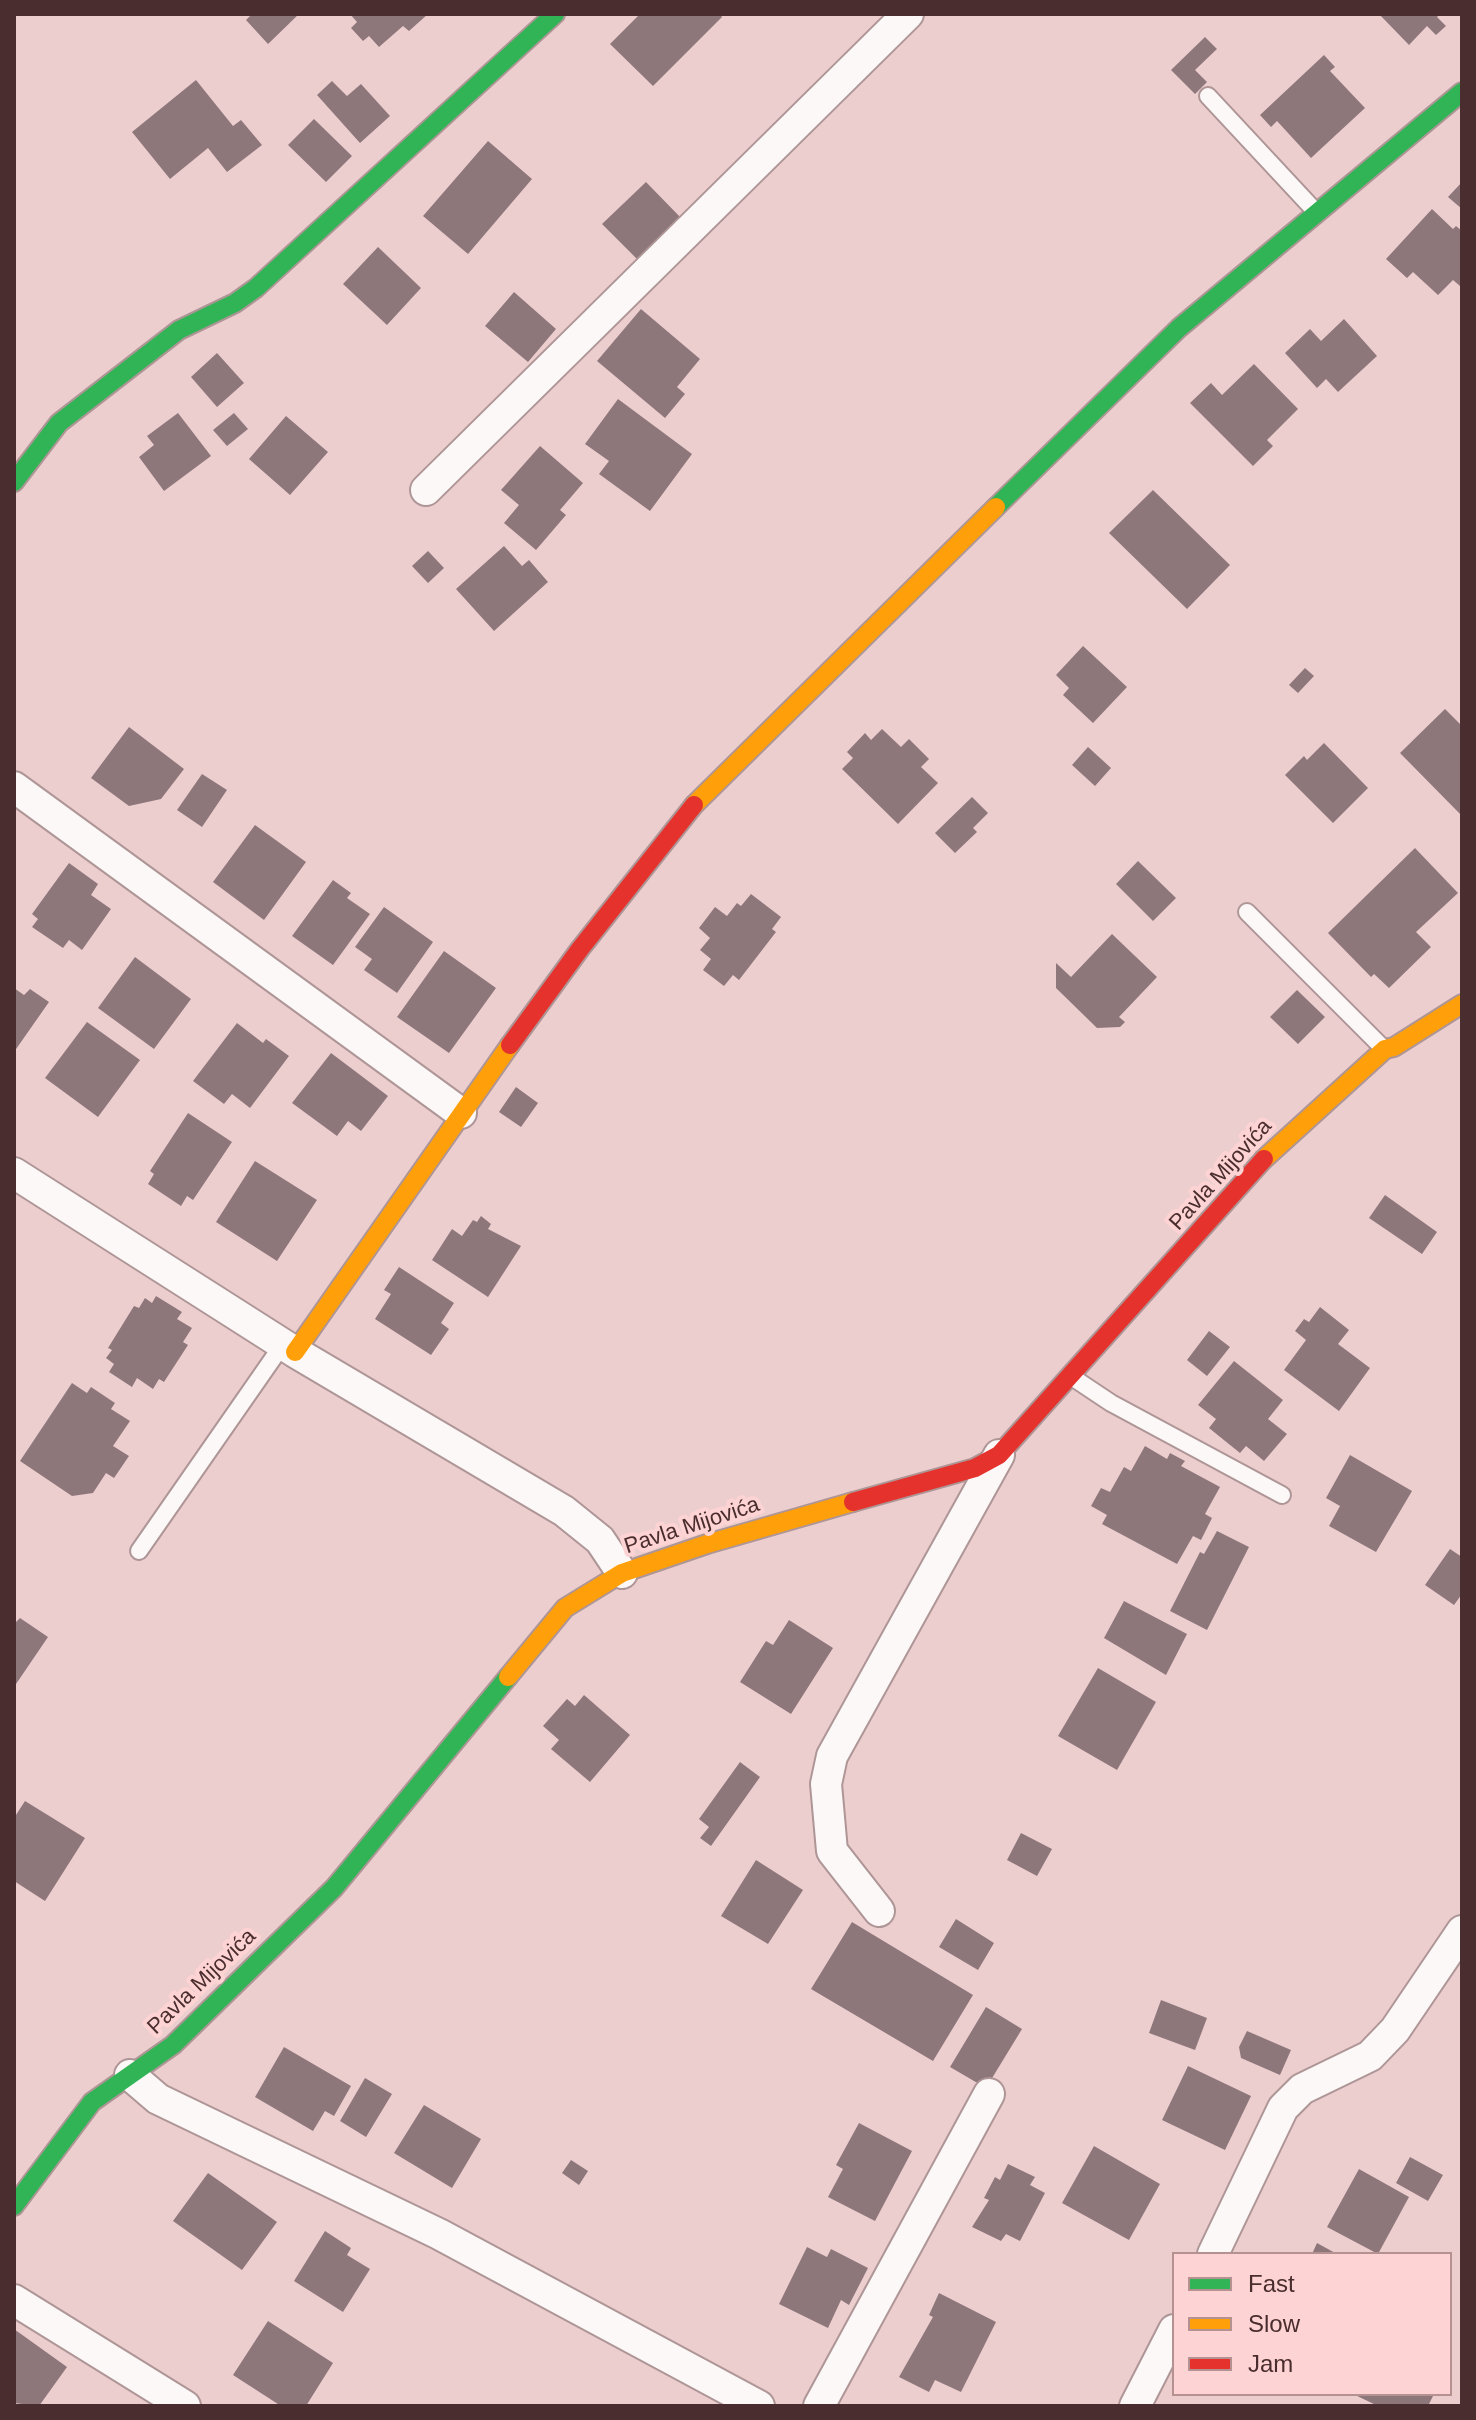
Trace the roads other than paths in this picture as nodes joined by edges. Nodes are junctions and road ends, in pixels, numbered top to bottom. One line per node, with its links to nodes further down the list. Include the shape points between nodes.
1 (555, 14): 6 (street, via 256,288 179,330 59,423)
2 (908, 14): 7 (street)
3 (1462, 92): 5 (street)
4 (1208, 96): 5 (lane)
5 (1318, 214): 12 (street, via 1179,328 707,789 580,949)
6 (14, 482)
7 (426, 490)
8 (14, 787): 12 (street)
9 (1247, 912): 11 (lane)
10 (1462, 1004): 11 (street, Pavla Mijovića)
11 (1385, 1049): 15 (street, Pavla Mijovića, via 1274,1148)
12 (461, 1113): 14 (street)
13 (14, 1173): 14 (street)
14 (289, 1348): 18 (lane); 19 (street, via 564,1511 600,1540)
15 (1071, 1376): 16 (street, Pavla Mijovića); 17 (lane)
16 (999, 1455): 19 (street, Pavla Mijovića, via 975,1468); 20 (street, via 832,1756 826,1784 832,1851)
17 (1282, 1495)
18 (139, 1551)
19 (622, 1573): 22 (street, Pavla Mijovića, via 577,1598 552,1621 334,1888 173,2045)
20 (879, 1911)
21 (1462, 1931): 25 (street, via 1395,2030 1370,2056 1302,2089 1283,2108)
22 (130, 2075): 24 (street, Pavla Mijovića, via 92,2102); 29 (street, via 158,2099 439,2234)
23 (989, 2094): 30 (street)
24 (14, 2206)
25 (1214, 2252)
26 (14, 2300): 28 (street)
27 (1172, 2334): 31 (street)
28 (185, 2406)
29 (759, 2406)
30 (819, 2406)
31 (1135, 2406)

